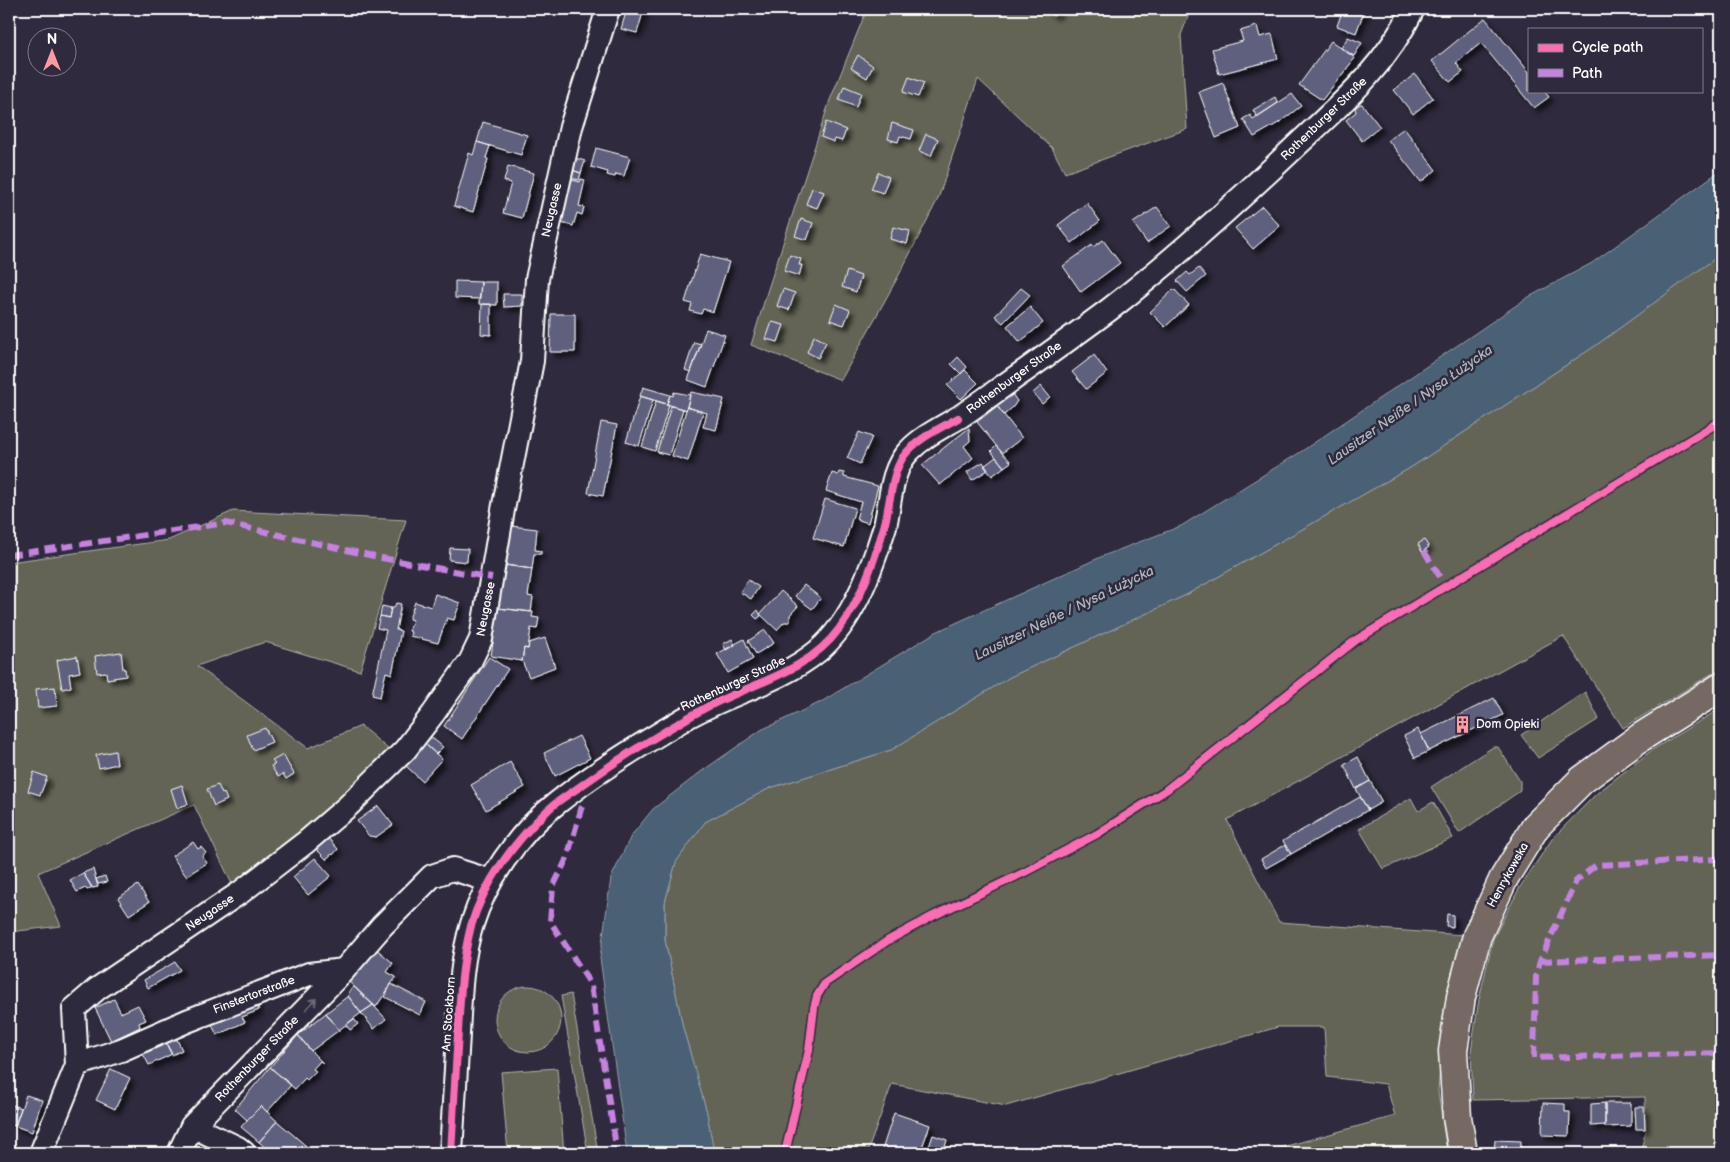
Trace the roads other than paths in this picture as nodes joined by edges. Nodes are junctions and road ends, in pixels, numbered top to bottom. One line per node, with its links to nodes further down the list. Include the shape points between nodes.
1 (608, 9): 6 (street, Neugasse, via 571,127 537,279 532,361 481,639 470,662 405,750 348,806 247,888 97,989 74,1009)
2 (1413, 9): 4 (street, Rothenburger Straße, via 1388,52 1363,82 1222,216 1110,309 978,405 911,449 896,471 884,527 865,581 839,630 823,647 782,674 687,718 604,769 550,808 521,838)
3 (1721, 687): 12 (main road, Henrykowska, via 1640,737 1582,780 1536,826 1504,878 1477,936 1458,1015 1453,1051)
4 (491, 881): 5 (street, via 453,869 432,876); 11 (street, Am Stockborn, via 472,925 465,955)
5 (344, 970): 6 (street, Finstertorstraße, via 309,974); 7 (street, Rothenburger Straße, one-way to 5)
6 (77, 1065): 8 (street)
7 (192, 1126): 9 (street, Rothenburger Straße); 10 (street)
8 (41, 1153)
9 (179, 1153)
10 (244, 1153)
11 (451, 1153)
12 (1463, 1153)

